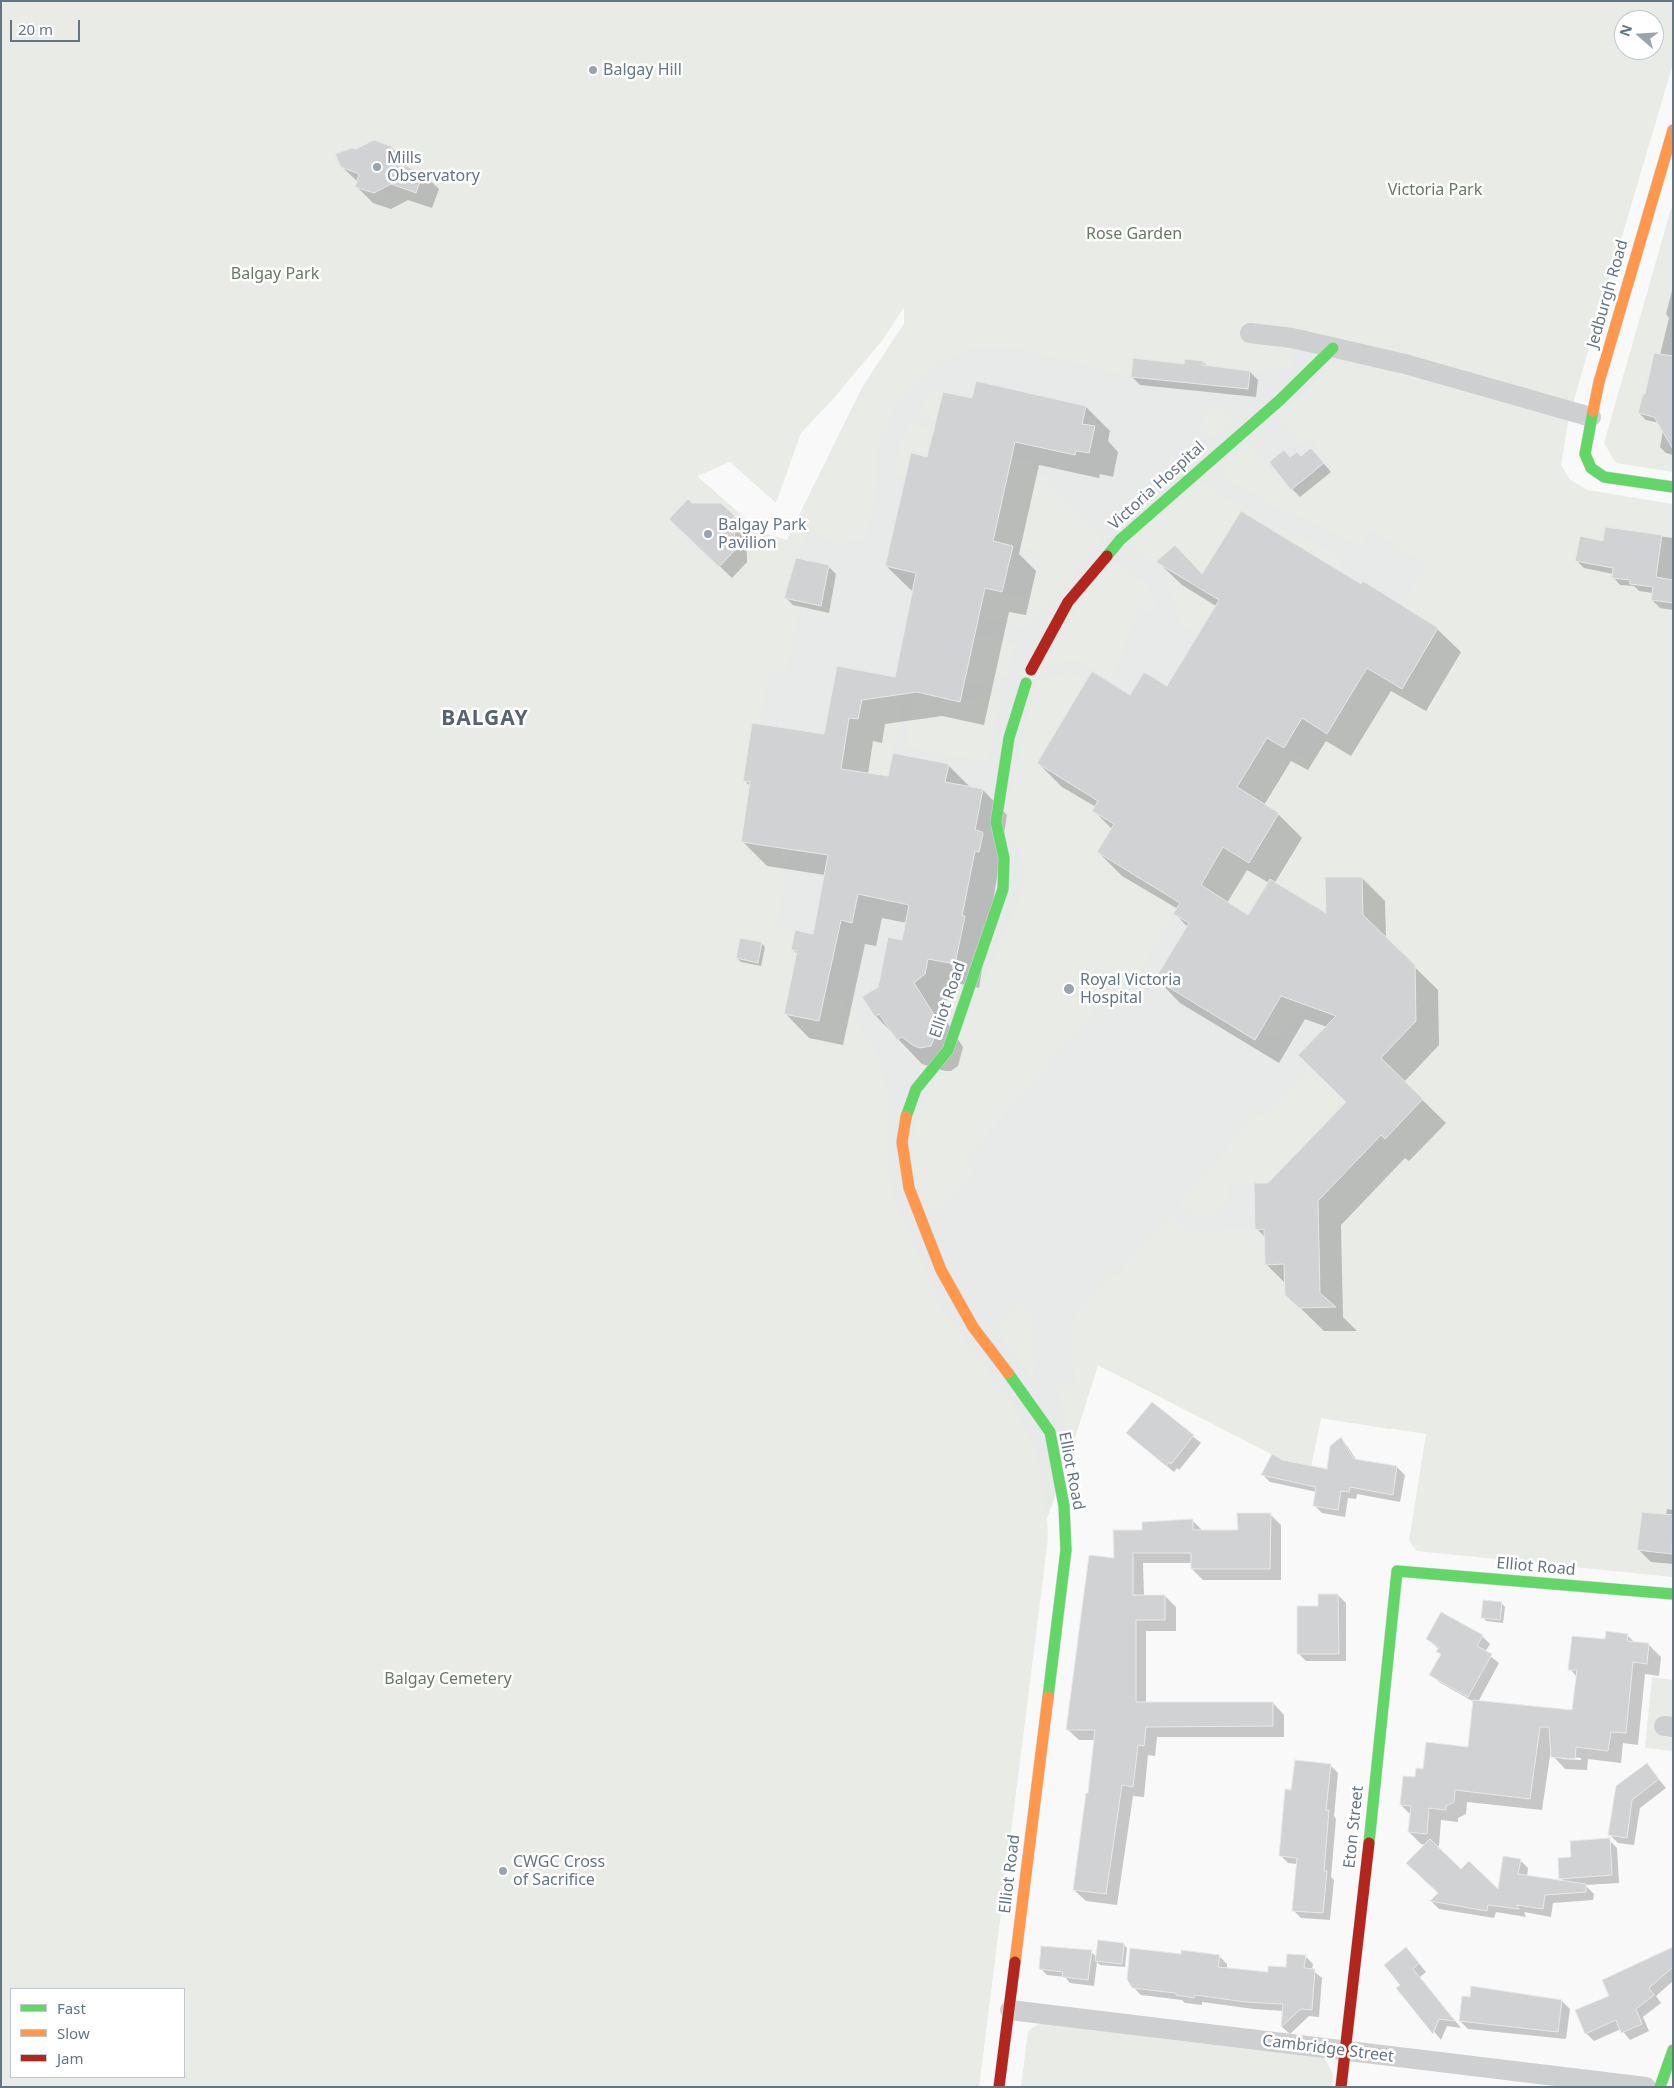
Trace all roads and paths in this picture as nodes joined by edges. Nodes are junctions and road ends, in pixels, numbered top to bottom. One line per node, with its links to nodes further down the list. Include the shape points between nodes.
1 (1673, 130): 2 (street, Jedburgh Road)
2 (1666, 176): 5 (street, Jedburgh Road)
3 (1250, 333): 4 (street, via 1292,338)
4 (1332, 348): 5 (street, via 1405,364); 7 (street, Victoria Hospital, via 1280,400 1120,540 1068,602)
5 (1591, 417): 6 (street, Jedburgh Road, via 1585,454 1591,468 1604,477)
6 (1673, 487)
7 (1031, 670)
8 (1026, 683): 11 (street, Elliot Road, via 1009,738 996,822 1004,858 1003,889 948,1050 916,1089 907,1110 902,1142 909,1188 941,1270 973,1327 1050,1432 1064,1506 1066,1550)
9 (1397, 1571): 10 (street, Elliot Road); 13 (street, Eton Street)
10 (1673, 1594)
11 (1010, 2010): 13 (street, Cambridge Street); 14 (street, Elliot Road)
12 (1673, 2050): 17 (street)
13 (1345, 2051): 15 (street, Eton Street); 16 (street, Cambridge Street)
14 (999, 2087)
15 (1341, 2087)
16 (1646, 2087)
17 (1660, 2087)

